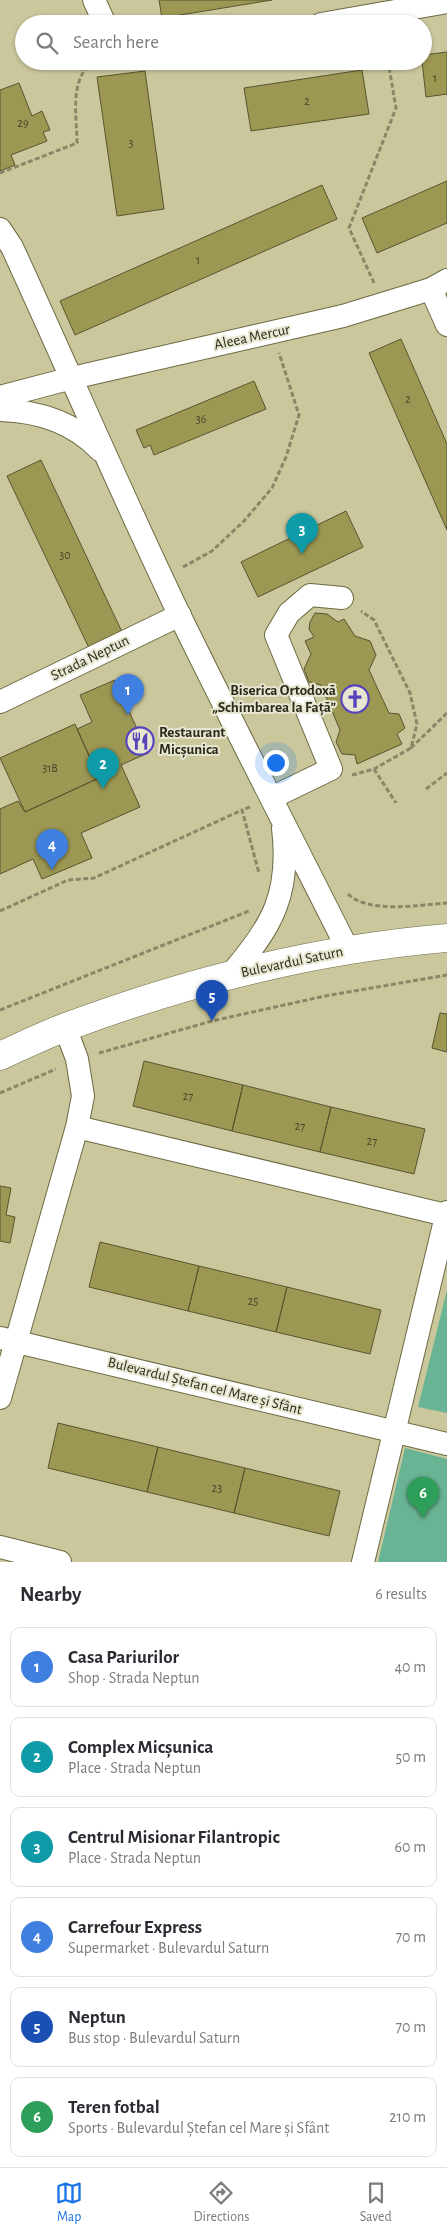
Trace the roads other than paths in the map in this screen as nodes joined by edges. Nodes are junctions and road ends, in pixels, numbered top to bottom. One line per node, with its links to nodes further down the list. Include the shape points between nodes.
1 (94, 0): 3 (street)
2 (447, 2): 4 (street)
3 (101, 15)
4 (373, 15)
5 (0, 228): 8 (street, via 12,247)
6 (439, 284): 7 (street, Aleea Mercur); 8 (street, Aleea Mercur, via 384,304 308,325)
7 (447, 325)
8 (72, 378): 9 (street); 11 (street)
9 (0, 397)
10 (0, 410): 11 (street, via 57,420 90,440)
11 (105, 455): 13 (street)
12 (342, 598): 15 (street, via 310,595 289,613 276,635 331,769)
13 (180, 615): 14 (street, Strada Neptun); 15 (street)
14 (0, 702)
15 (271, 798): 16 (street)
16 (282, 820): 18 (street); 19 (street, via 286,850 284,881 277,904 255,946)
17 (447, 938): 18 (main road, Bulevardul Saturn)
18 (348, 950): 19 (main road, Bulevardul Saturn)
19 (230, 975): 20 (main road, Bulevardul Saturn)
20 (65, 1027): 21 (main road, Bulevardul Saturn); 22 (street, via 77,1059 83,1096)
21 (0, 1056)
22 (77, 1128): 23 (street); 24 (street)
23 (447, 1213): 26 (street)
24 (7, 1339): 25 (street); 26 (street, Bulevardul Ștefan cel Mare și Sfânt)
25 (0, 1398)
26 (394, 1432): 27 (street, Bulevardul Ștefan cel Mare și Sfânt); 30 (street)
27 (447, 1444)
28 (0, 1546): 29 (street)
29 (60, 1562)
30 (363, 1562)

